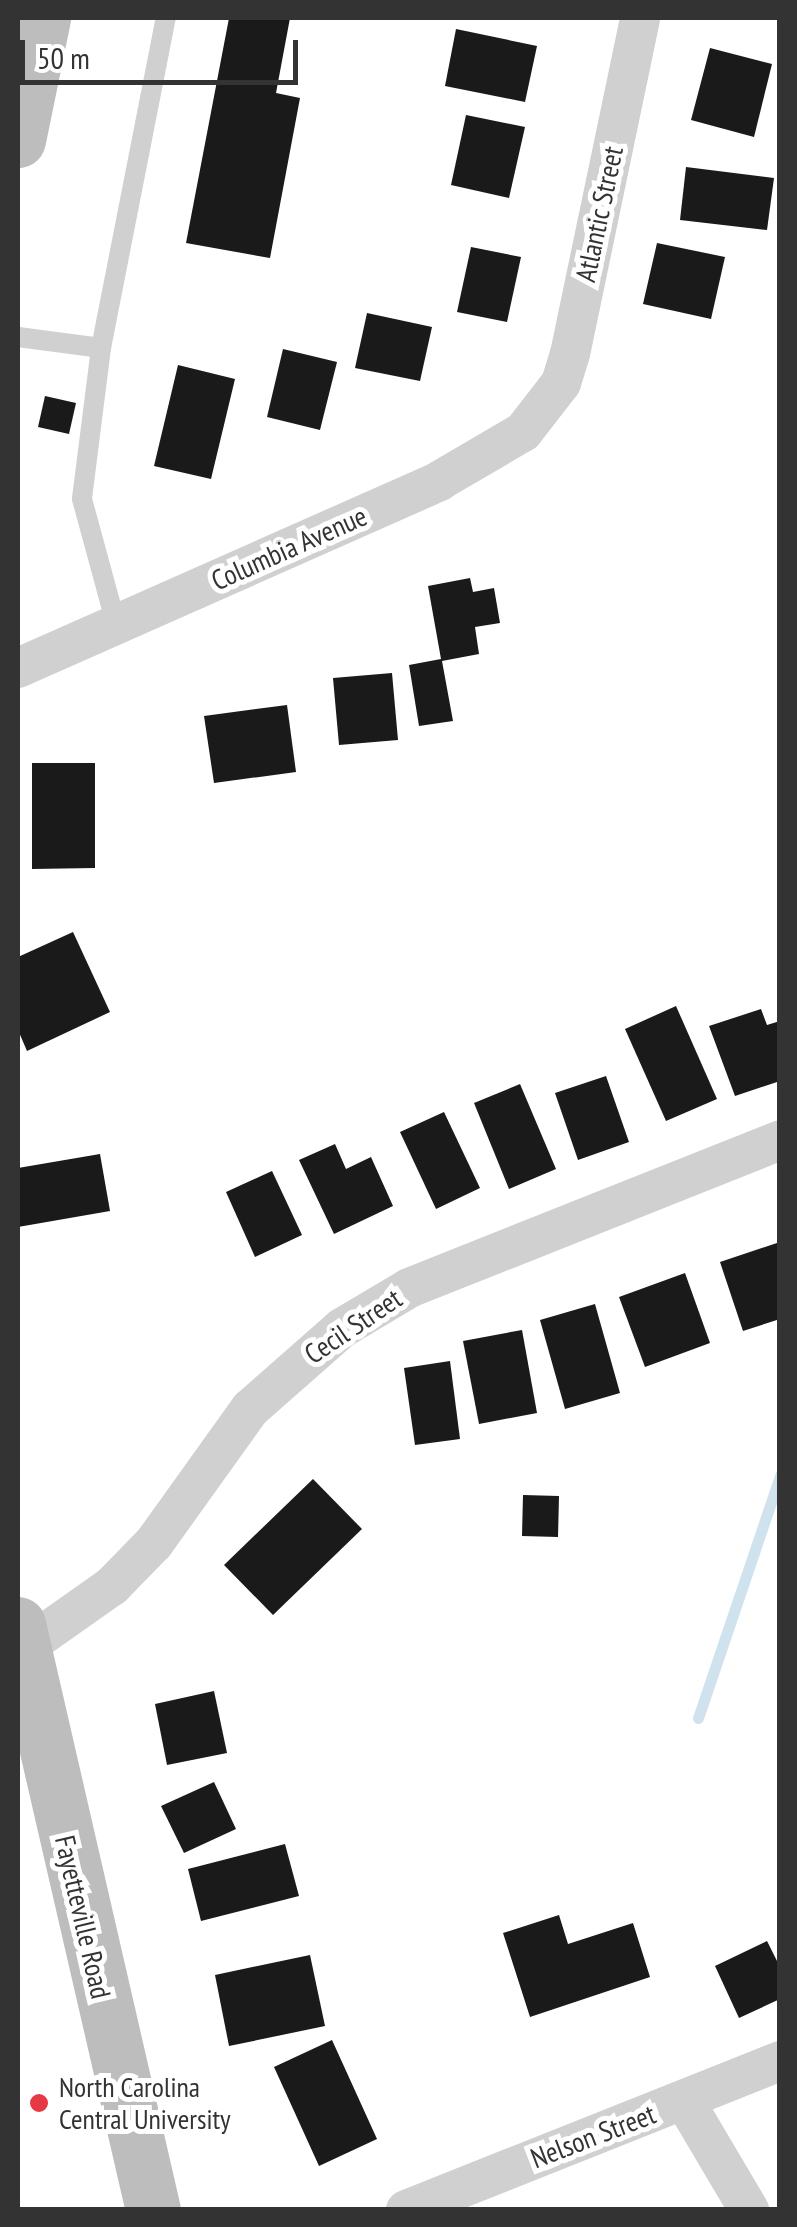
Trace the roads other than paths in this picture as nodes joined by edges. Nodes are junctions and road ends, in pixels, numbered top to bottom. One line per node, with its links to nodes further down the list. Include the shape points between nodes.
1 (44, 18): 4 (main road)
2 (166, 18): 6 (lane)
3 (640, 18): 7 (street, Atlantic Street, via 570,354)
4 (18, 140)
5 (18, 337): 6 (lane)
6 (101, 348): 8 (lane, via 82,499)
7 (546, 405): 8 (street, Columbia Avenue, via 524,432 439,481)
8 (116, 624): 9 (street, Columbia Avenue)
9 (18, 668)
10 (780, 1140): 11 (street, Cecil Street, via 409,1288 342,1328 250,1409 154,1544 122,1576)
11 (20, 1636): 14 (main road, Fayetteville Road)
12 (780, 2060): 13 (street, Nelson Street)
13 (684, 2100): 15 (street, Nelson Street); 16 (street)
14 (153, 2210)
15 (406, 2210)
16 (750, 2210)

